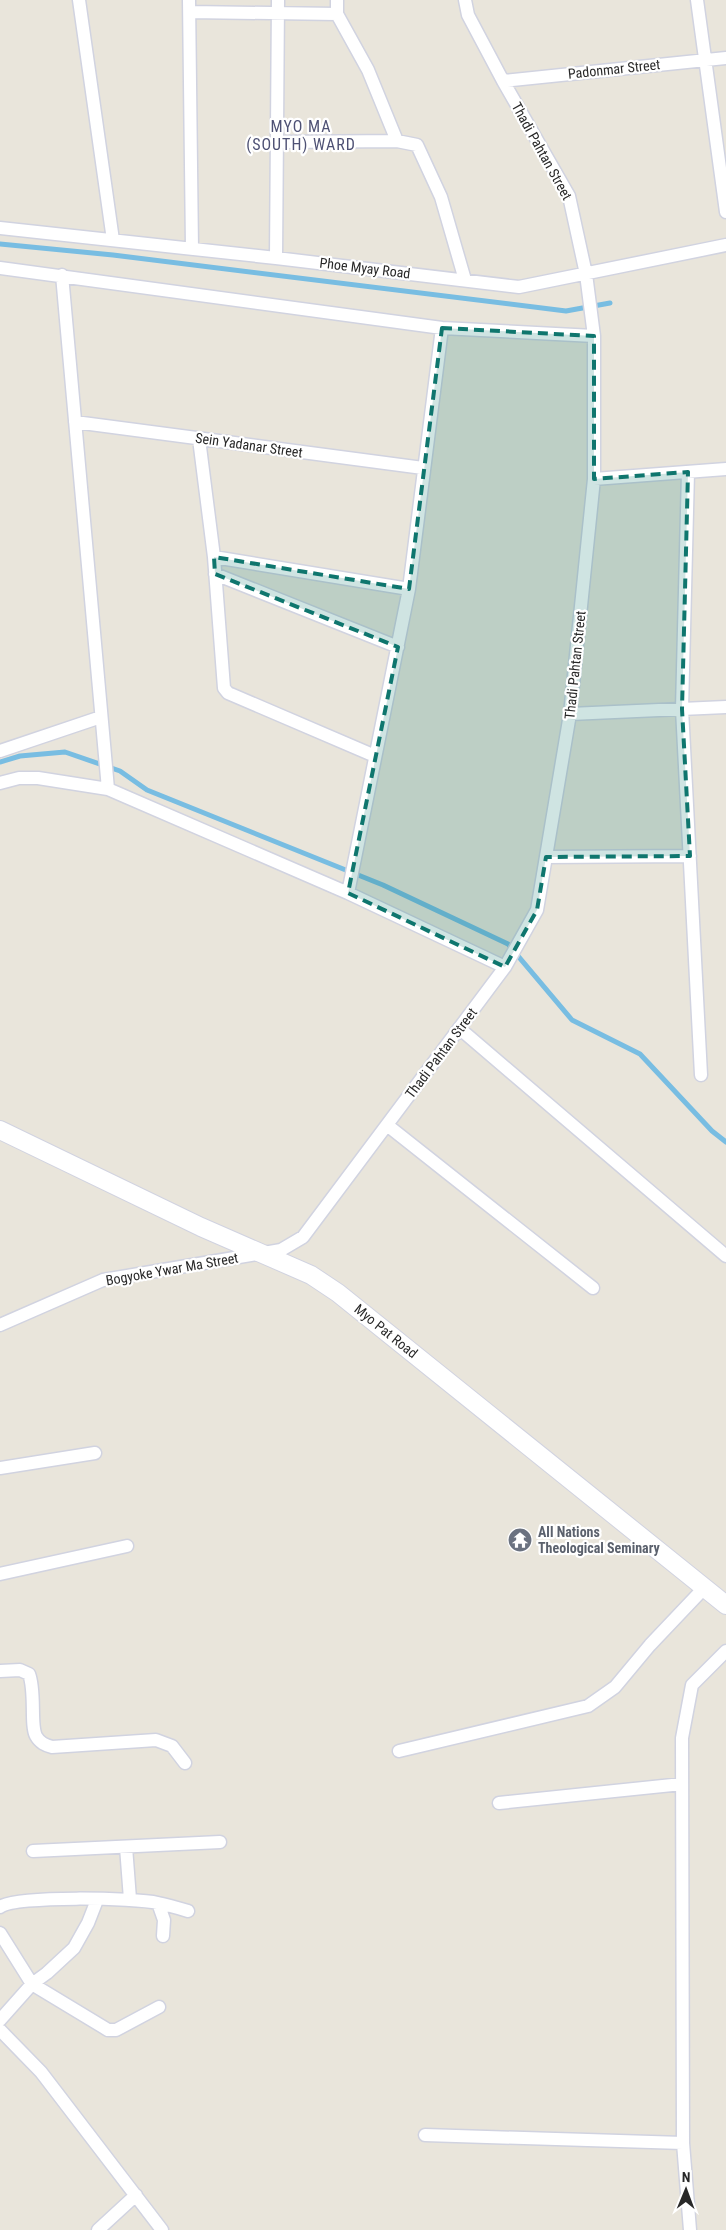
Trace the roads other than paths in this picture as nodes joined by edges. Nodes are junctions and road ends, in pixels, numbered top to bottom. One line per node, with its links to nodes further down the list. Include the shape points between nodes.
1 (79, 0): 15 (street)
2 (337, 0): 7 (street)
3 (466, 0): 10 (street, Thadi Pahtan Street, via 468,15)
4 (697, 0): 9 (street)
5 (190, 6): 6 (street); 17 (street)
6 (278, 6): 7 (street); 12 (street)
7 (337, 14): 11 (street, via 368,70)
8 (726, 58): 9 (street, Padonmar Street)
9 (705, 59): 10 (street, Padonmar Street); 13 (street)
10 (503, 81): 20 (street, Thadi Pahtan Street, via 569,196)
11 (398, 141): 12 (street); 22 (street, via 416,145 441,197)
12 (277, 142): 18 (street)
13 (726, 212)
14 (0, 228): 15 (street, Phoe Myay Road)
15 (113, 240): 17 (street, Phoe Myay Road)
16 (726, 245): 20 (street, Phoe Myay Road)
17 (192, 248): 18 (street, Phoe Myay Road)
18 (276, 258): 22 (street, Phoe Myay Road)
19 (0, 268): 21 (street)
20 (586, 274): 22 (street, Phoe Myay Road, via 519,287); 24 (street, Thadi Pahtan Street)
21 (62, 275): 23 (street); 25 (street)
22 (465, 280)
23 (442, 328): 24 (street); 27 (street)
24 (594, 336): 30 (street, Thadi Pahtan Street)
25 (75, 422): 26 (street, Sein Yadanar Street); 38 (street)
26 (199, 439): 27 (street, Sein Yadanar Street); 31 (street)
27 (423, 468): 33 (street)
28 (726, 469): 29 (street)
29 (688, 472): 30 (street); 36 (street)
30 (594, 479): 37 (street, Thadi Pahtan Street)
31 (214, 557): 32 (street); 33 (street)
32 (215, 574): 34 (street); 40 (street, via 222,677 228,693)
33 (408, 589): 34 (street)
34 (398, 647): 40 (street)
35 (726, 707): 36 (street)
36 (682, 709): 37 (street); 43 (street)
37 (570, 714): 44 (street, Thadi Pahtan Street)
38 (101, 717): 39 (street); 42 (street)
39 (0, 751)
40 (375, 756): 45 (street)
41 (0, 783): 42 (street, via 38,778)
42 (108, 789): 45 (street)
43 (690, 856): 44 (street); 48 (street)
44 (546, 857): 46 (street, Thadi Pahtan Street, via 537,910)
45 (348, 893): 46 (street)
46 (505, 967): 47 (street, Thadi Pahtan Street)
47 (459, 1028): 49 (street, Thadi Pahtan Street); 52 (street)
48 (701, 1075)
49 (387, 1125): 51 (street, Thadi Pahtan Street, via 303,1237 281,1250); 53 (street)
50 (0, 1130): 51 (main road, Myo Pat Road)
51 (262, 1253): 54 (street, Bogyoke Ywar Ma Street, via 103,1280); 59 (main road, Myo Pat Road, via 311,1274 338,1293)
52 (726, 1256)
53 (593, 1288)
54 (0, 1325)
55 (95, 1453): 56 (street)
56 (0, 1468)
57 (127, 1546): 58 (street)
58 (0, 1574)
59 (705, 1586): 60 (main road, Myo Pat Road); 63 (street, via 615,1687 588,1706)
60 (726, 1605)
61 (726, 1650): 65 (street, via 692,1686 682,1738)
62 (0, 1671): 64 (street, via 20,1670 29,1674 33,1684 35,1735 42,1744 52,1747 156,1740 172,1746)
63 (399, 1751)
64 (185, 1763)
65 (682, 1784): 66 (street); 82 (street)
66 (499, 1803)
67 (220, 1842): 68 (street)
68 (126, 1847): 69 (street); 70 (street)
69 (33, 1851)
70 (130, 1899): 71 (street); 72 (street)
71 (97, 1900): 73 (street, via 19,1901); 77 (street, via 74,1948)
72 (158, 1902): 74 (street); 76 (street, via 164,1920)
73 (0, 1907)
74 (188, 1911)
75 (0, 1933): 77 (street)
76 (164, 1936)
77 (32, 1984): 78 (street, via 108,2030 116,2030); 79 (street)
78 (159, 2008)
79 (0, 2020)
80 (0, 2030): 83 (street, via 41,2072)
81 (425, 2135): 82 (street)
82 (683, 2143): 86 (street)
83 (136, 2195): 84 (street); 85 (street)
84 (98, 2230)
85 (162, 2230)
86 (690, 2230)

